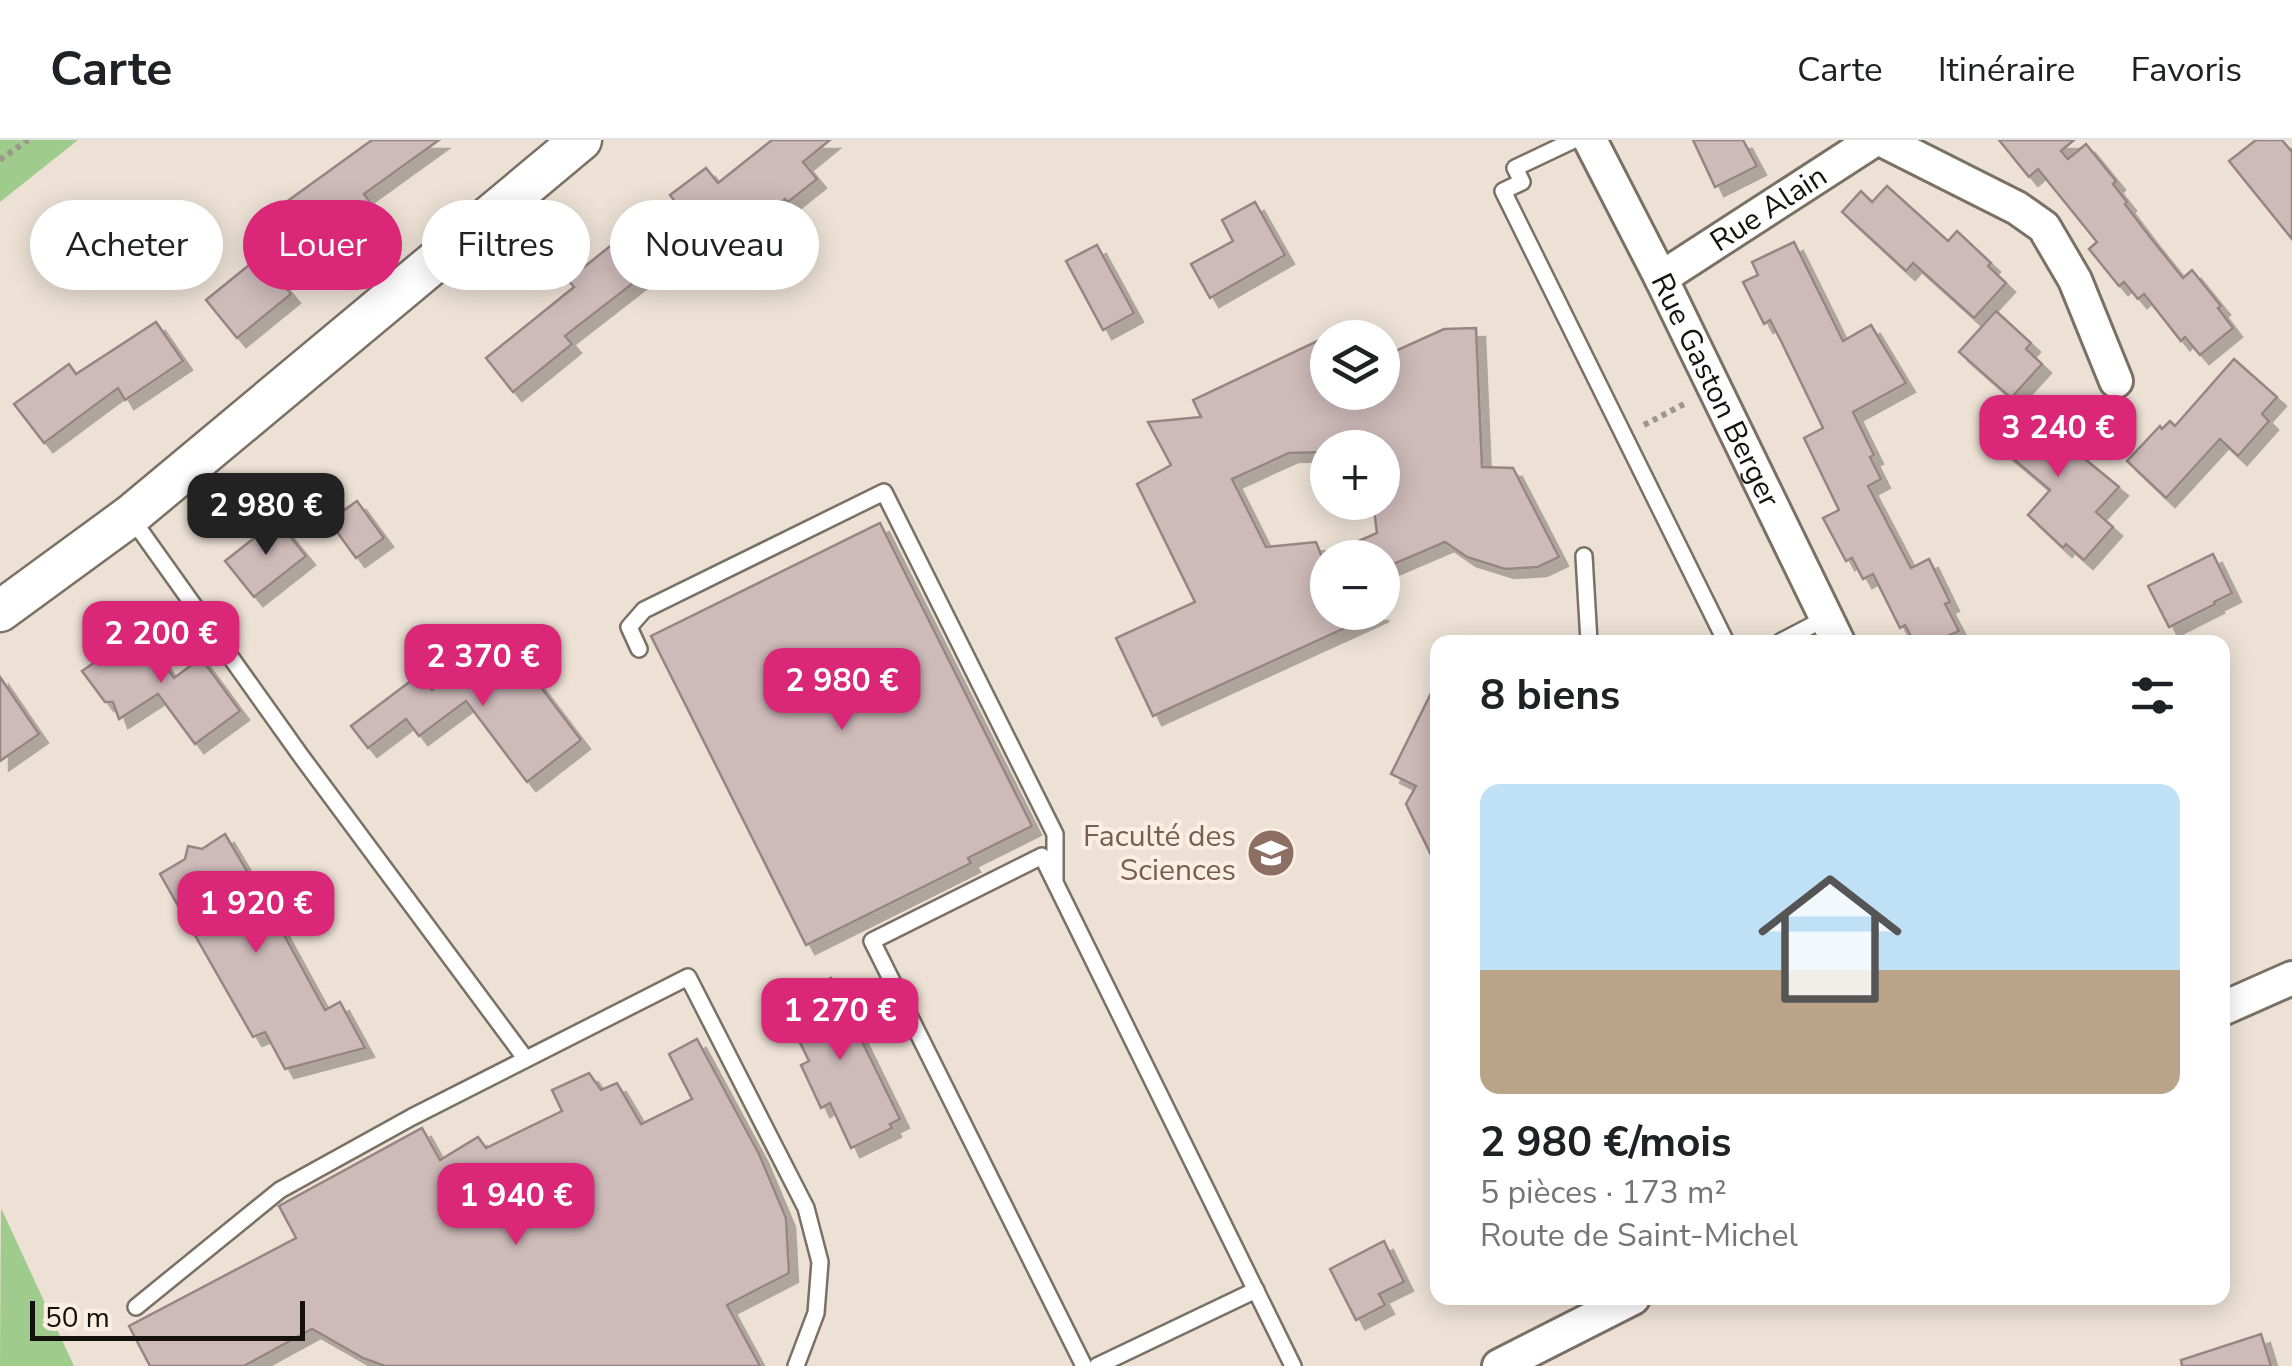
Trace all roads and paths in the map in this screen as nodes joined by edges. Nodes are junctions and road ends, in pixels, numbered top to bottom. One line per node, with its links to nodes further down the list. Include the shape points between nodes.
1 (28, 140): 6 (path)
2 (581, 140): 11 (street)
3 (1574, 140): 10 (lane, via 1516,168 1522,182 1504,191)
4 (1590, 140): 7 (street, Rue Gaston Berger)
5 (1878, 140): 7 (street, Rue Alain); 8 (street, via 2044,227 2075,280)
6 (0, 160)
7 (1661, 278): 9 (street, Rue Gaston Berger)
8 (2116, 381)
9 (1714, 389): 10 (path); 14 (street, Rue Gaston Berger)
10 (1624, 435): 16 (lane)
11 (130, 516): 13 (street); 21 (lane)
12 (1584, 556): 15 (lane)
13 (0, 611)
14 (1832, 630)
15 (1588, 635)
16 (1723, 635)
17 (639, 649): 18 (lane, via 629,627 644,610 884,492 1056,834)
18 (1056, 883): 22 (lane); 26 (lane, via 1042,856 872,941)
19 (2292, 978): 20 (street)
20 (2230, 1005)
21 (526, 1058): 24 (lane, via 280,1190); 25 (lane, via 688,977 806,1208 820,1262 816,1313)
22 (1256, 1290): 27 (lane); 28 (lane)
23 (1619, 1305): 29 (street)
24 (136, 1307)
25 (796, 1366)
26 (1084, 1366)
27 (1097, 1366)
28 (1293, 1366)
29 (1499, 1366)

